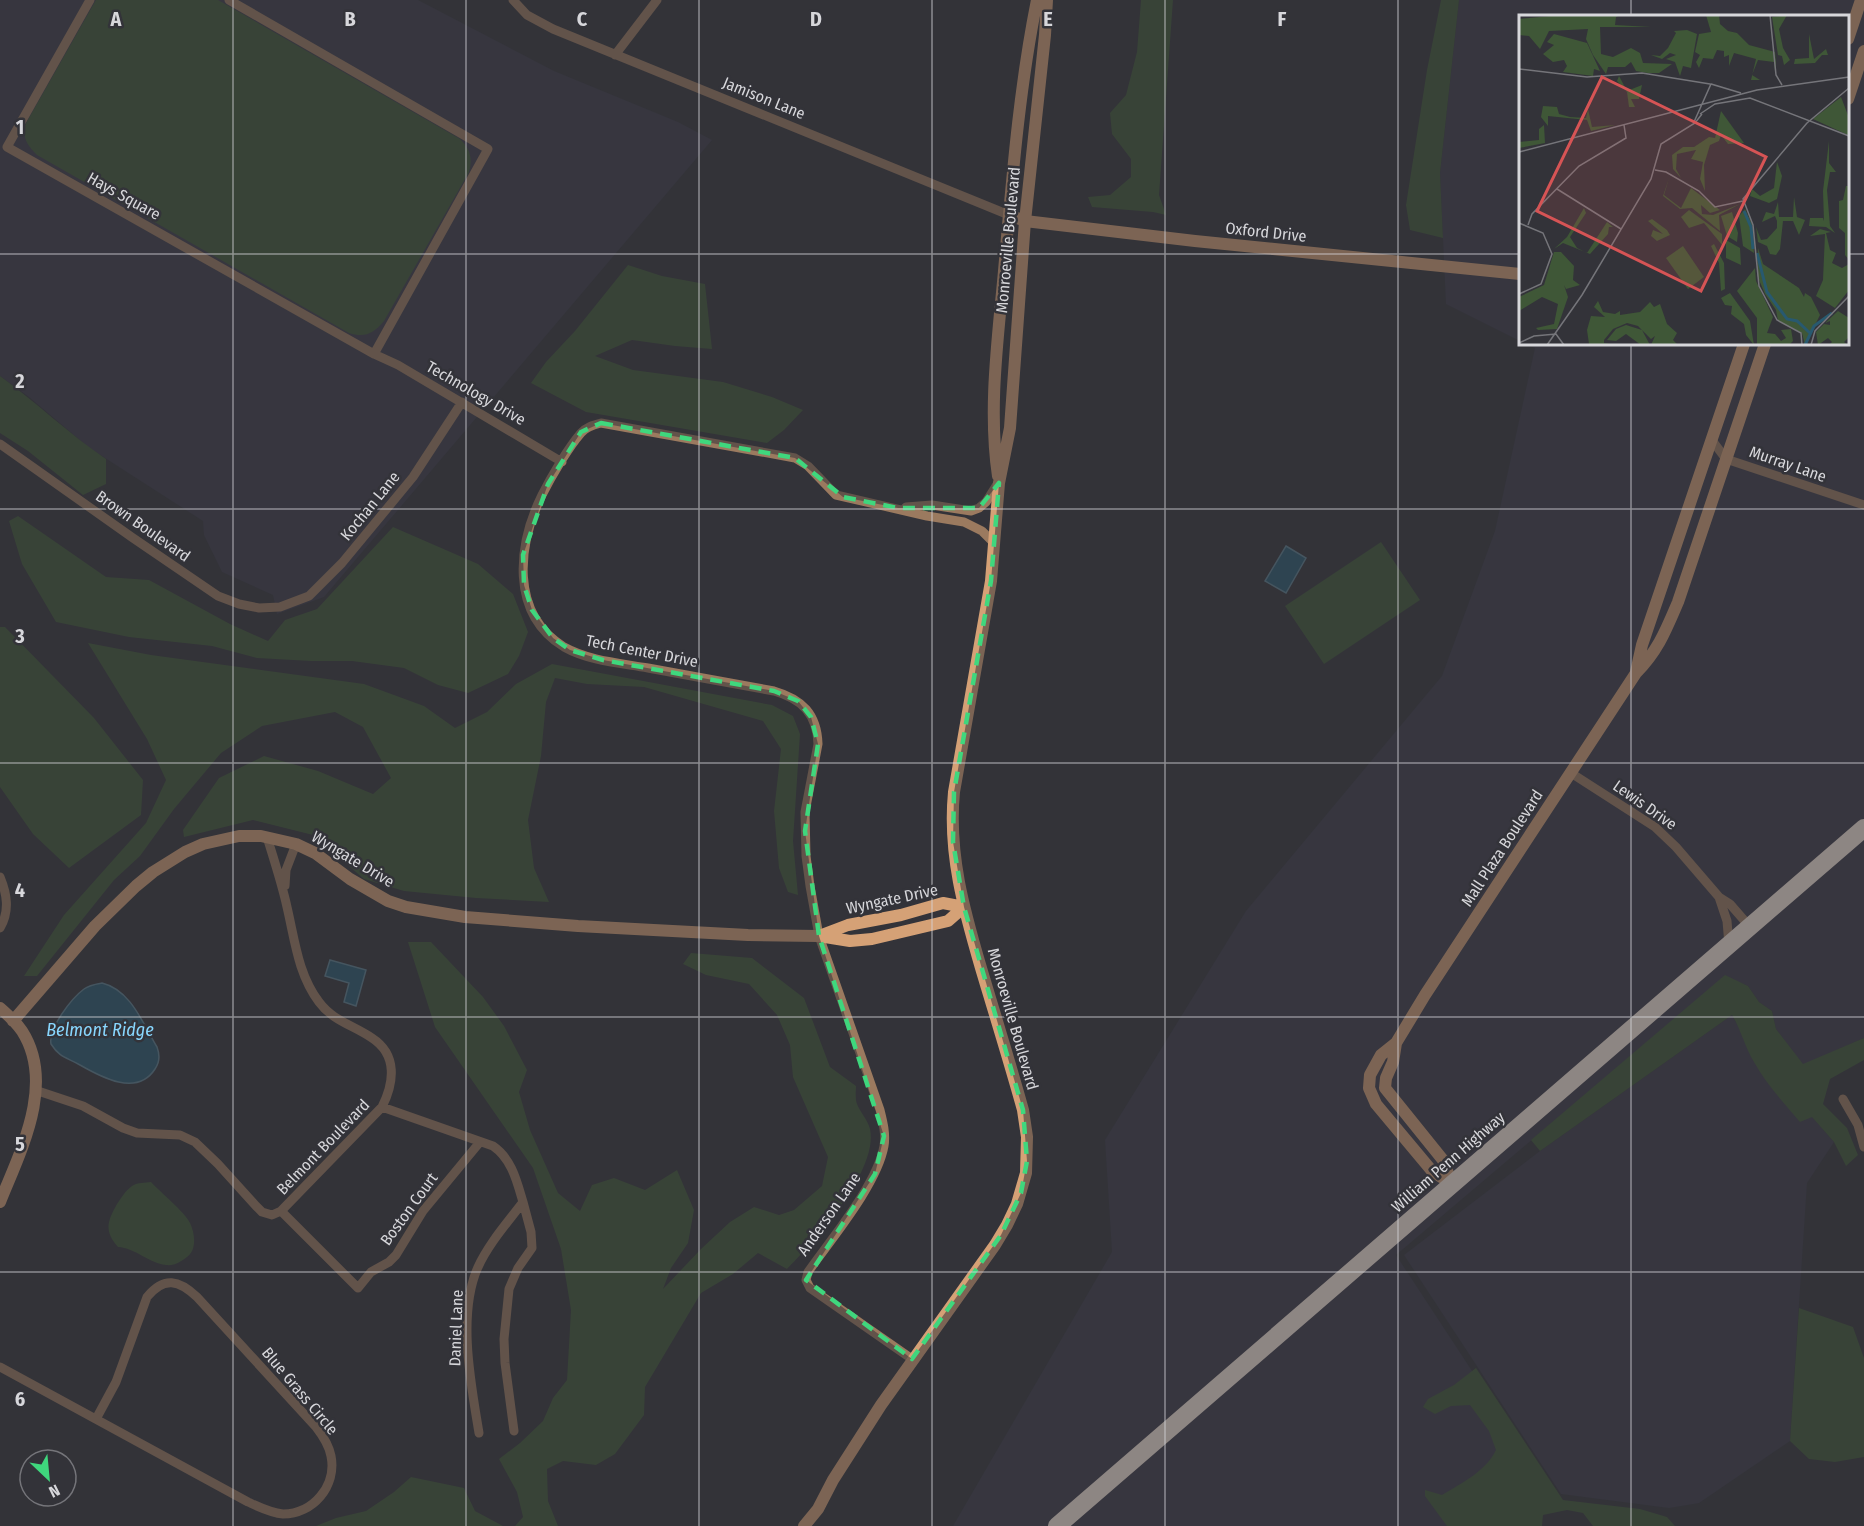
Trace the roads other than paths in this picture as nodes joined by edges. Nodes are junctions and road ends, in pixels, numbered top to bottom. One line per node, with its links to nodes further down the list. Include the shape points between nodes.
1 (90, 0): 17 (street, Hays Square, via 7,147)
2 (229, 0): 17 (street, via 488,149)
3 (513, 0): 10 (street, Jamison Lane, via 537,21)
4 (657, 0): 10 (street)
5 (1037, 0): 12 (main road, Monroeville Boulevard, via 1025,64)
6 (1047, 0): 13 (main road, Monroeville Boulevard)
7 (1861, 0): 8 (main road)
8 (1849, 36)
9 (1864, 51): 11 (main road)
10 (615, 55): 12 (street, Jamison Lane)
11 (1849, 96)
12 (1009, 215): 13 (main road, Oxford Drive); 23 (main road, Monroeville Boulevard, via 993,438)
13 (1025, 221): 14 (main road, Oxford Drive); 23 (main road, Monroeville Boulevard, via 1010,429)
14 (1519, 274)
15 (1744, 345): 19 (main road, Mall Plaza Boulevard)
16 (1765, 345): 21 (main road, Mall Plaza Boulevard)
17 (374, 354): 18 (street, Technology Drive)
18 (462, 402): 22 (street, Technology Drive); 27 (street, Kochan Lane, via 413,477 342,563 309,596)
19 (1711, 439): 21 (street, Murray Lane); 28 (main road, Mall Plaza Boulevard)
20 (0, 444): 27 (street, Brown Boulevard, via 218,596 259,608)
21 (1726, 459): 24 (street, Murray Lane); 28 (main road, Mall Plaza Boulevard, via 1678,602 1661,642)
22 (562, 462): 25 (street, Tech Center Drive, via 581,432 601,423 611,424 795,458 836,495); 39 (street, Tech Center Drive, via 535,510 523,555 522,576 528,602 553,638 590,657 788,695 812,717 818,744 805,831)
23 (999, 483): 25 (street, Tech Center Drive, via 986,501 971,511 932,505); 26 (main road, Monroeville Boulevard)
24 (1864, 505)
25 (898, 508): 26 (street, Tech Center Drive, via 964,522)
26 (994, 543): 36 (main road, Monroeville Boulevard, via 953,807 954,857)
27 (280, 607)
28 (1636, 673): 29 (main road, Mall Plaza Boulevard)
29 (1571, 773): 35 (street, Lewis Drive, via 1655,827); 48 (main road, Mall Plaza Boulevard, via 1396,1043 1385,1088 1443,1160)
30 (1864, 828): 37 (highway, William Penn Highway)
31 (267, 837): 32 (main road, Wyngate Drive); 34 (street, Belmont Boulevard); 42 (main road, Wyngate Drive, via 239,836 203,843 153,872 94,926)
32 (296, 844): 34 (street, Belmont Boulevard, via 286,870); 39 (main road, Wyngate Drive, via 388,901 429,911 578,926)
33 (0, 877): 38 (street, via 7,909)
34 (284, 894): 45 (street, Belmont Boulevard, via 297,957 312,992 330,1014 374,1039 387,1055 391,1087)
35 (1719, 897): 37 (street, Lewis Drive); 40 (street, Lewis Drive)
36 (964, 907): 39 (main road, Wyngate Drive, via 943,903 848,925); 39 (main road, Wyngate Drive, via 948,921 872,939 850,941); 52 (main road, Monroeville Boulevard, via 1023,1110 1027,1161 1021,1193 1001,1236)
37 (1750, 927): 40 (highway, William Penn Highway)
38 (0, 928)
39 (819, 936): 52 (street, Anderson Lane, via 879,1110 884,1136 875,1174 806,1280 810,1288)
40 (1729, 945): 48 (highway, William Penn Highway)
41 (0, 1008): 42 (main road)
42 (14, 1021): 43 (main road, via 30,1048)
43 (35, 1090): 50 (main road, via 26,1133); 51 (street, via 83,1106 137,1133 180,1135 195,1142 262,1212 272,1215)
44 (1843, 1099): 47 (street, via 1858,1125)
45 (382, 1107): 46 (street); 51 (street, Belmont Boulevard)
46 (480, 1142): 49 (street, via 505,1156); 51 (street, Boston Court, via 423,1211 396,1255 371,1272 358,1288)
47 (1864, 1147)
48 (1452, 1184): 60 (highway, William Penn Highway)
49 (523, 1202): 55 (street, via 532,1248 509,1289 504,1339); 56 (street, Daniel Lane, via 483,1258 472,1288 467,1356)
50 (0, 1203)
51 (281, 1211)
52 (912, 1359): 57 (main road, Monroeville Boulevard)
53 (0, 1367): 54 (street, Blue Grass Circle)
54 (96, 1419): 54 (street, Blue Grass Circle, via 116,1382 147,1297 168,1283 183,1285 323,1437 332,1462 329,1481 314,1504 296,1512 277,1513 248,1502)
55 (513, 1431)
56 (479, 1432)
57 (818, 1509): 58 (main road, Monroeville Boulevard); 59 (main road, Monroeville Boulevard)
58 (804, 1526)
59 (818, 1526)
60 (1057, 1526)

